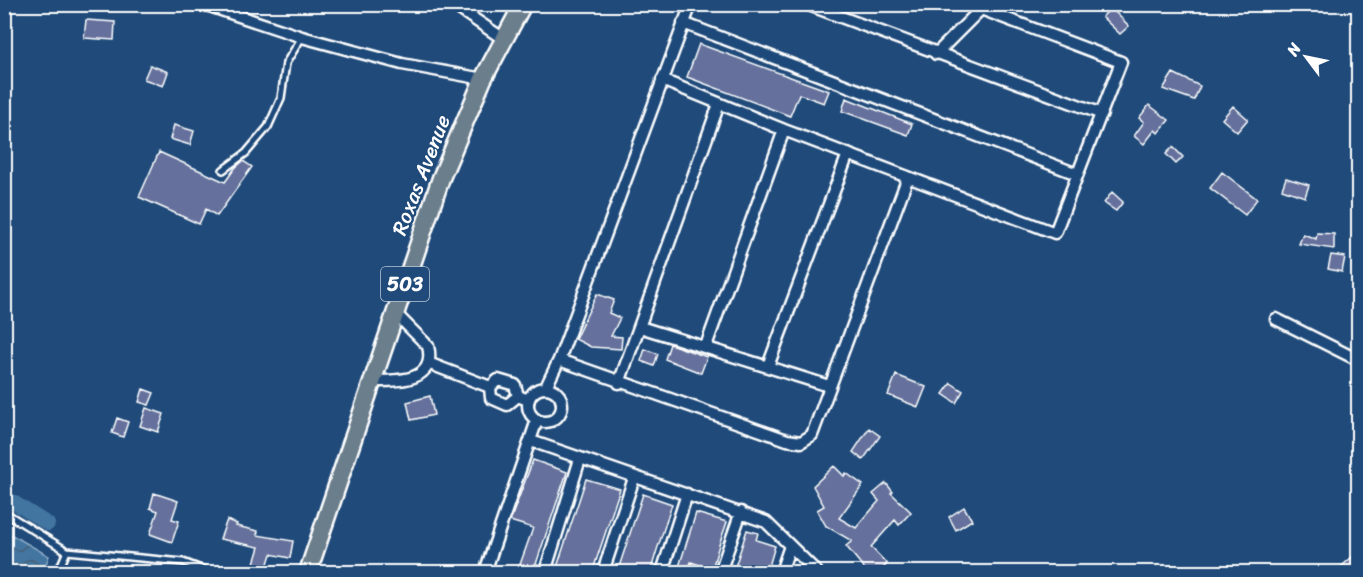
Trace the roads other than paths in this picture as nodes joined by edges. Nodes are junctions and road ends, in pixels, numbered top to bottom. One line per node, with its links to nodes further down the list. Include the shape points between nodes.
1 (203, 4): 7 (street)
2 (452, 4): 8 (street)
3 (524, 4): 8 (main road, Roxas Avenue / 503)
4 (691, 4): 6 (street)
5 (806, 4): 9 (street)
6 (683, 23): 11 (street); 17 (street)
7 (302, 37): 10 (street, via 402,64); 16 (lane, via 286,63 281,98 268,127 246,153)
8 (505, 40): 10 (main road, Roxas Avenue / 503)
9 (936, 54): 13 (street); 13 (street, via 981,9 1121,62)
10 (483, 79): 19 (main road, Roxas Avenue / 503, via 441,178)
11 (662, 80): 12 (street); 23 (street)
12 (719, 104): 14 (street); 21 (street)
13 (1102, 114): 17 (street)
14 (784, 130): 15 (street); 22 (street)
15 (848, 154): 18 (street); 26 (street)
16 (224, 170)
17 (1077, 174): 18 (street, via 1055,233)
18 (908, 177): 31 (street)
19 (395, 313): 25 (street, via 428,346); 27 (main road, Roxas Avenue / 503)
20 (1276, 319): 24 (street)
21 (640, 327): 22 (street); 28 (street)
22 (706, 346): 26 (street)
23 (559, 360): 28 (street); 30 (street)
24 (1359, 360)
25 (428, 363): 27 (street, via 418,376 405,381); 29 (street)
26 (768, 366): 31 (street)
27 (372, 381): 44 (main road, Roxas Avenue / 503)
28 (619, 383): 31 (street, via 801,442 812,435)
29 (490, 387): 32 (street, via 498,380 508,382 515,385); 32 (street, via 491,398 507,405)
30 (546, 387): 32 (street); 33 (street, via 557,392 561,409 549,421)
31 (829, 387)
32 (523, 398): 33 (street)
33 (537, 420): 34 (street)
34 (531, 441): 35 (street); 45 (street)
35 (580, 459): 36 (street); 46 (street)
36 (634, 478): 37 (street); 47 (street)
37 (687, 494): 39 (street); 48 (street)
38 (4, 512): 41 (lane)
39 (741, 512): 40 (street, via 766,522); 49 (street)
40 (790, 546): 50 (street); 51 (street)
41 (67, 551): 42 (lane); 43 (lane, via 183,562)
42 (58, 573)
43 (209, 573)
44 (309, 573)
45 (485, 573)
46 (544, 573)
47 (603, 573)
48 (662, 573)
49 (720, 573)
50 (781, 573)
51 (818, 573)

